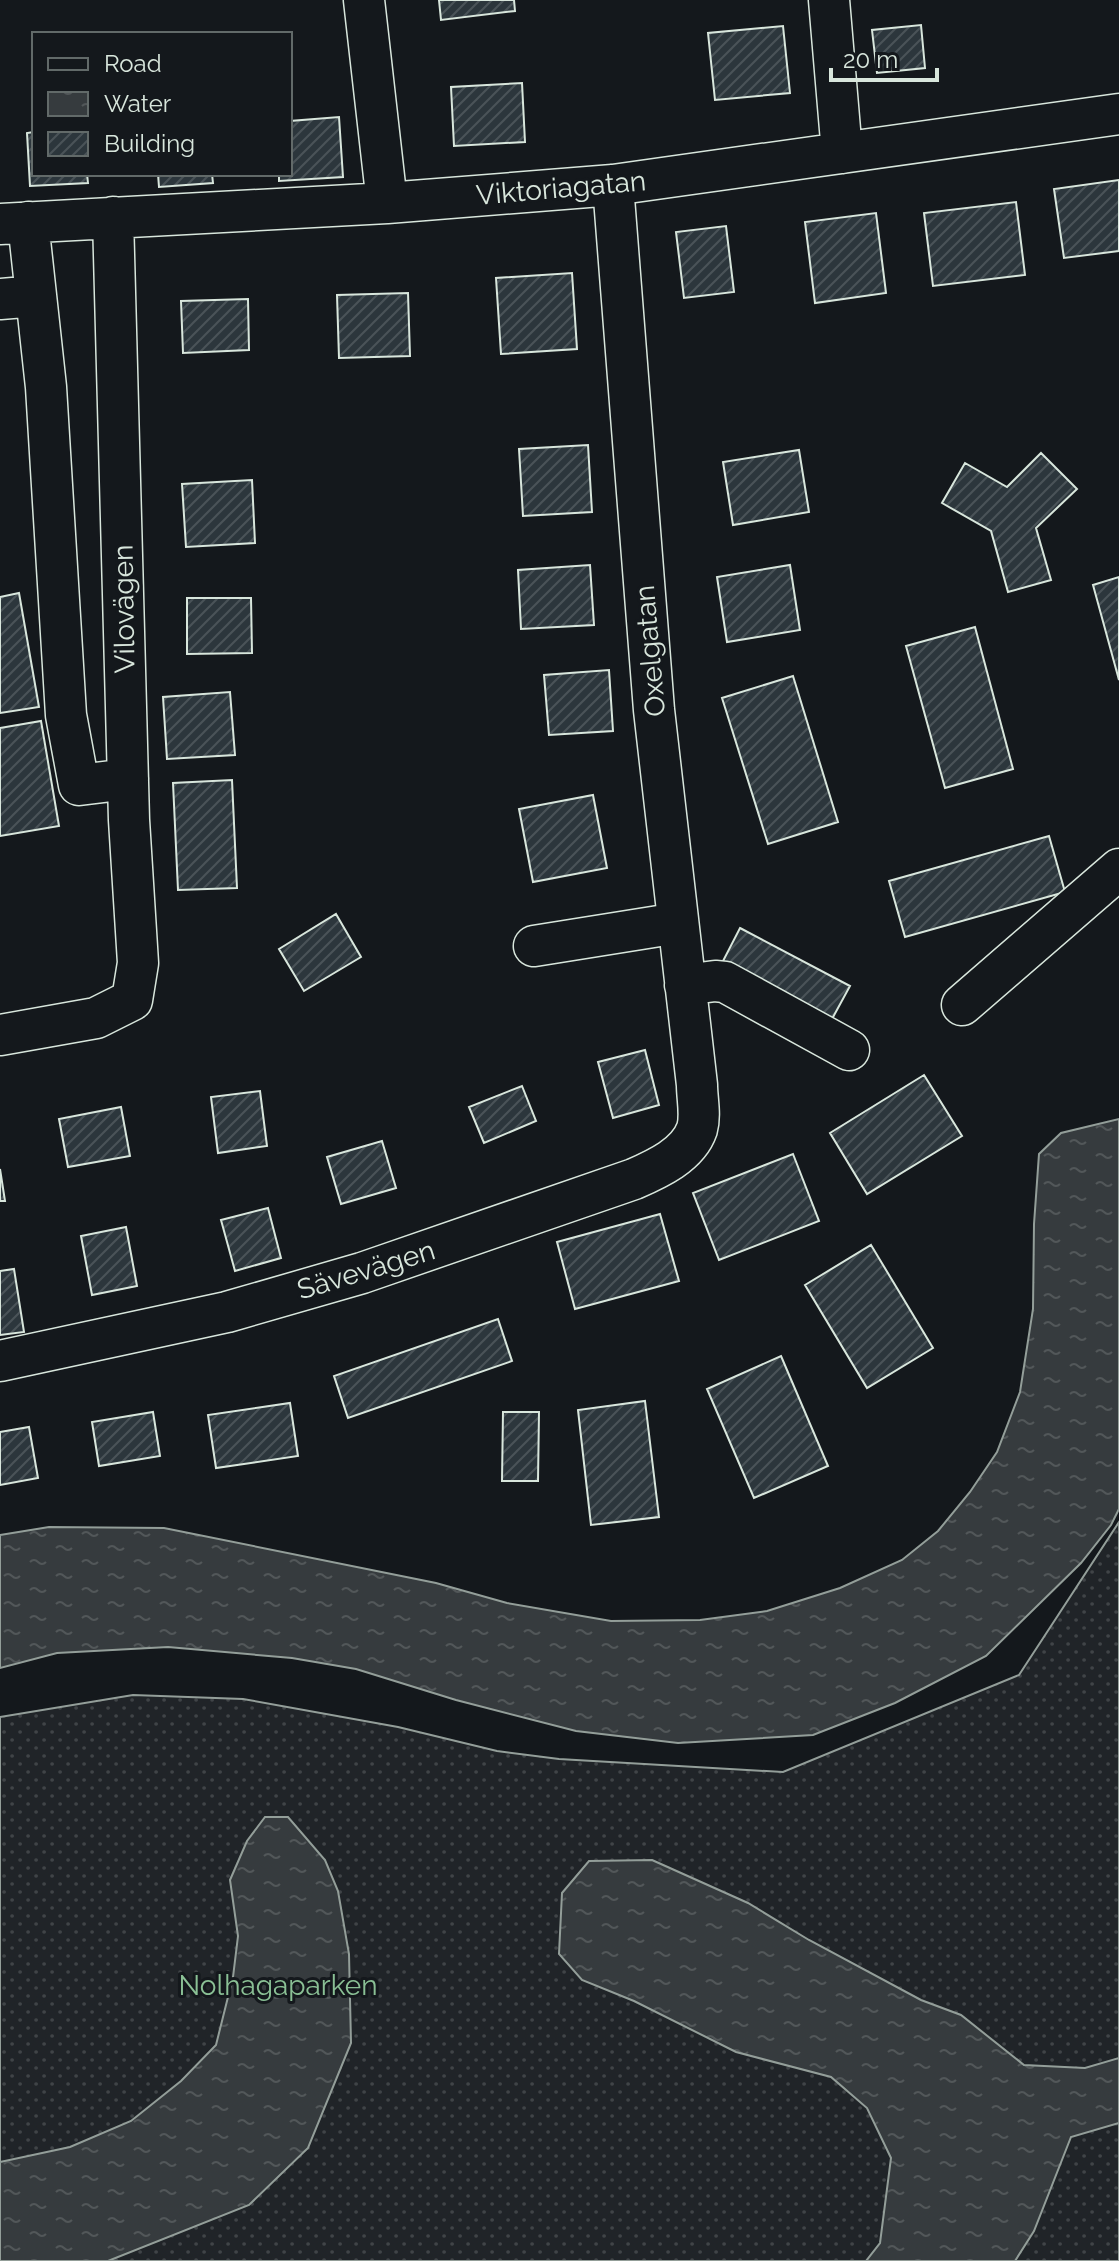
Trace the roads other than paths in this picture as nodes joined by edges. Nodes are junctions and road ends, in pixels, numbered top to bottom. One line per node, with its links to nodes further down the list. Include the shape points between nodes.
1 (364, 0): 6 (street)
2 (829, 0): 4 (street)
3 (1119, 114): 4 (street, Viktoriagatan)
4 (842, 153): 5 (street, Viktoriagatan)
5 (613, 185): 6 (street, Viktoriagatan); 12 (street, Oxelgatan, via 654,710)
6 (387, 203): 7 (street, Viktoriagatan)
7 (113, 217): 8 (street, Viktoriagatan); 10 (street, Vilovägen)
8 (14, 223): 9 (street)
9 (18, 298): 10 (street, via 46,387 66,715 79,785)
10 (128, 779): 16 (street, Vilovägen, via 138,963 132,1000 96,1018)
11 (1119, 869): 15 (street)
12 (678, 923): 13 (street); 14 (street, Oxelgatan)
13 (534, 946)
14 (685, 985): 17 (street, via 725,982); 18 (street, Oxelgatan)
15 (962, 1005)
16 (0, 1035)
17 (849, 1050)
18 (698, 1117): 19 (street, Sävevägen, via 689,1142 660,1168 502,1226 227,1312)
19 (0, 1361)

